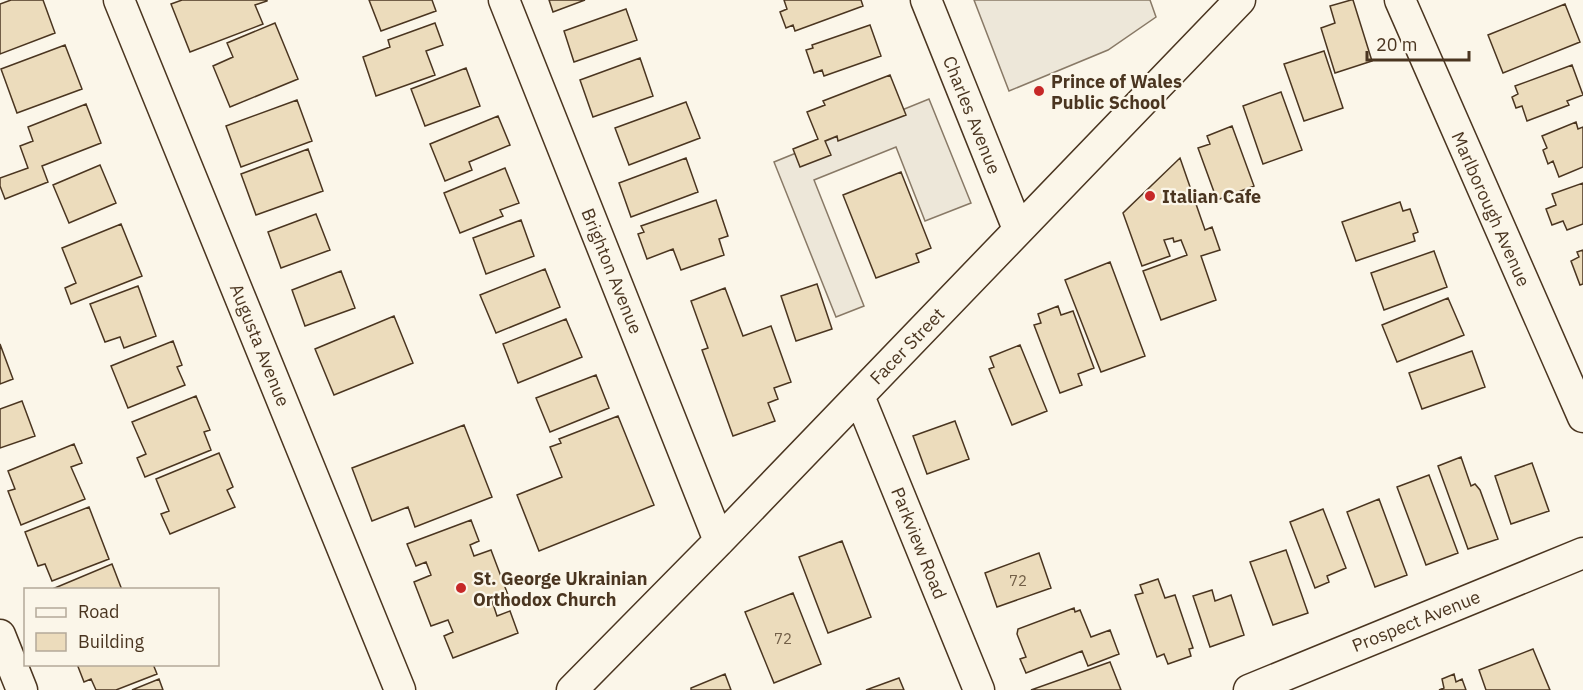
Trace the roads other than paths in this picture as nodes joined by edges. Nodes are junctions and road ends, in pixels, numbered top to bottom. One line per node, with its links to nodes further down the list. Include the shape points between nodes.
1 (119, 0): 14 (street, Augusta Avenue)
2 (504, 0): 9 (street, Brighton Avenue)
3 (926, 0): 6 (street, Charles Avenue)
4 (1240, 0): 6 (street, Facer Street)
5 (1400, 0): 8 (street, Marlborough Avenue)
6 (1018, 229): 7 (street, Facer Street)
7 (859, 396): 9 (street, Facer Street); 15 (street, Parkview Road)
8 (1583, 417)
9 (719, 541): 12 (street, Facer Street)
10 (1583, 553): 16 (street, Prospect Avenue)
11 (0, 635): 13 (street)
12 (581, 686)
13 (22, 690)
14 (400, 690)
15 (979, 690)
16 (1249, 690)

